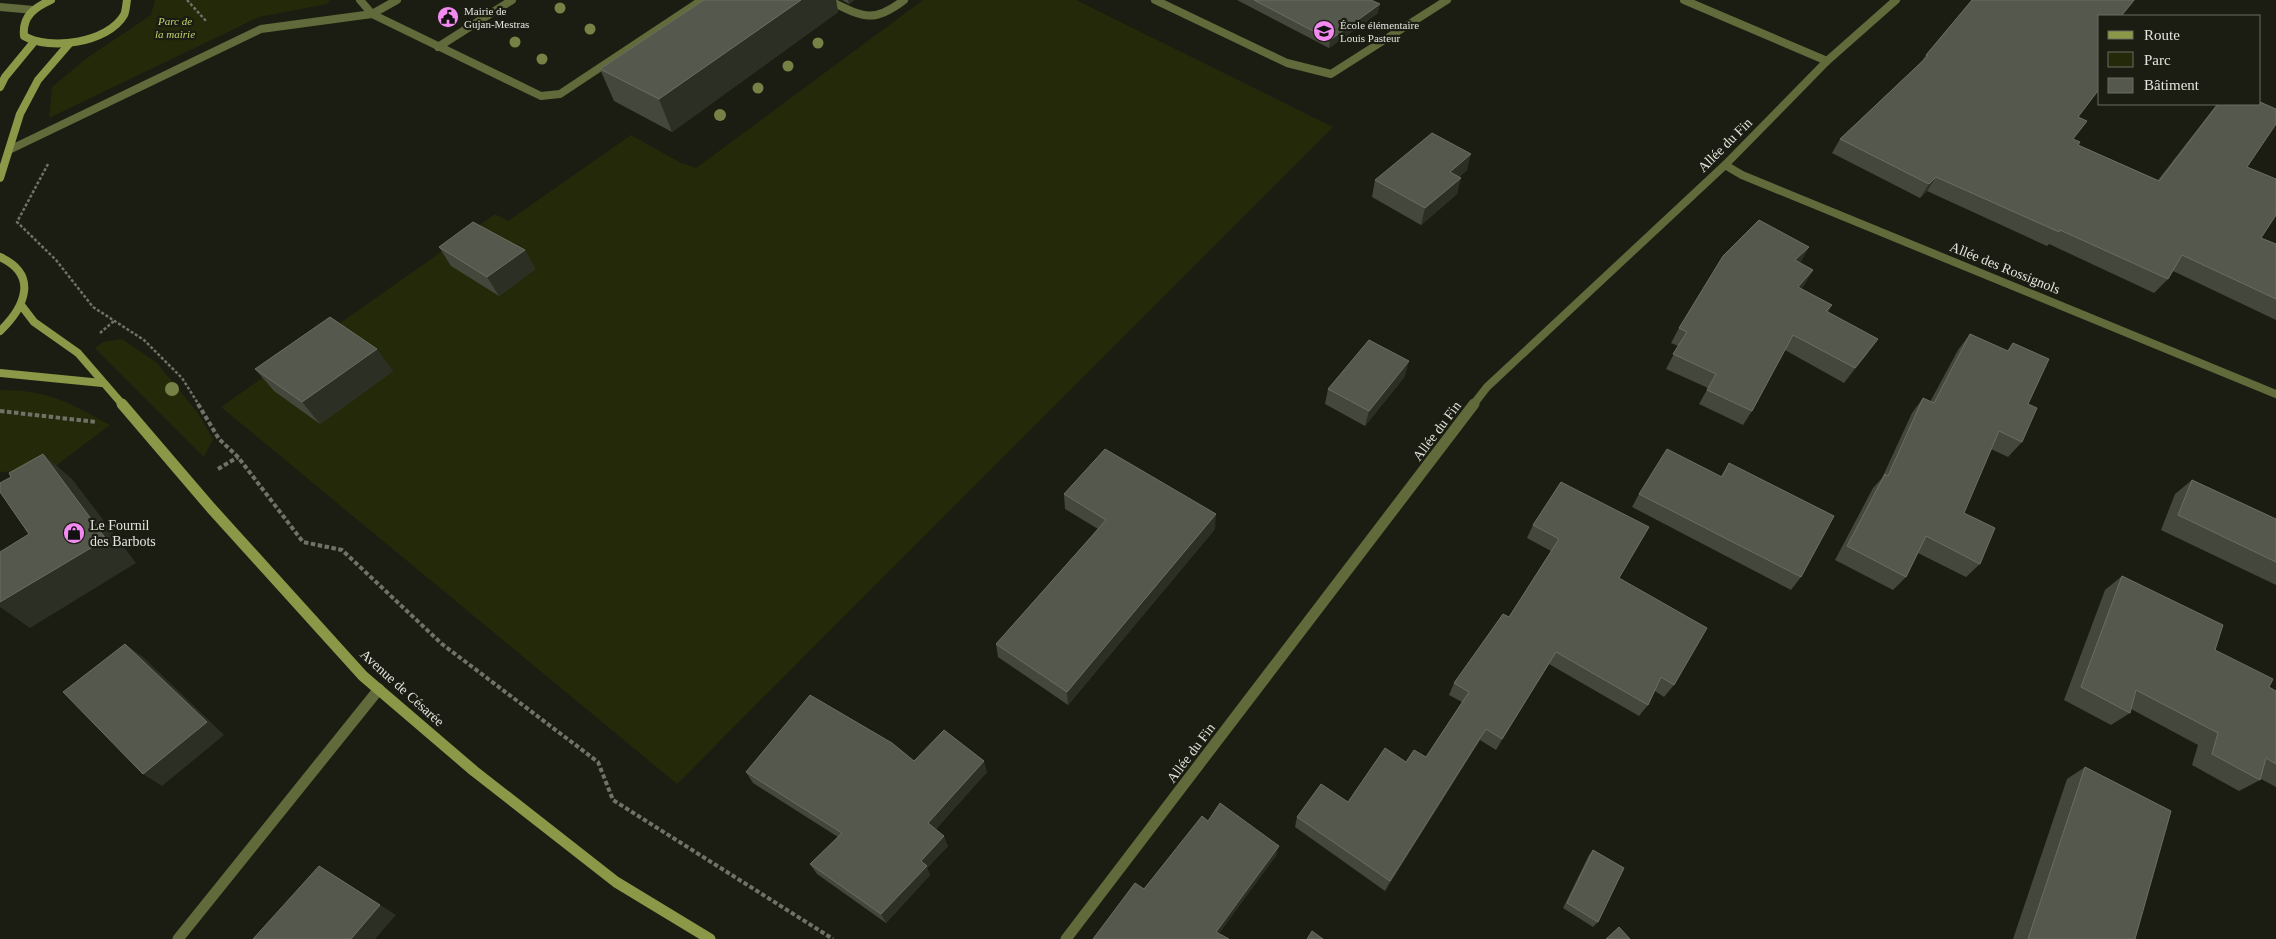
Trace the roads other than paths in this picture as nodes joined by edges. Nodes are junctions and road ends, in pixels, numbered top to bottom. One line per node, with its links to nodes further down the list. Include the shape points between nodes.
1 (51, 0): 14 (street)
2 (127, 0): 17 (street, via 125,14 116,24)
3 (360, 0): 15 (street)
4 (397, 0): 15 (street)
5 (512, 0): 18 (street)
6 (702, 0): 18 (street, via 560,94 541,96)
7 (828, 0): 8 (street, via 863,17 891,10)
8 (904, 0)
9 (1155, 0): 10 (street, via 1287,63 1331,74)
10 (1447, 0)
11 (1684, 0): 19 (street)
12 (1896, 0): 19 (street, Allée du Fin)
13 (0, 7): 14 (street)
14 (34, 10): 16 (street, via 21,29 24,37)
15 (372, 14): 18 (street); 21 (street, via 261,29)
16 (33, 43): 17 (street); 20 (street)
17 (69, 44): 21 (street, via 38,80 20,114)
18 (438, 47)
19 (1826, 61): 22 (street, Allée du Fin)
20 (0, 87)
21 (9, 150): 23 (street)
22 (1725, 165): 29 (street, Allée des Rossignols); 33 (street, Allée du Fin, via 1487,387)
23 (0, 178)
24 (0, 257): 25 (street, via 21,271 26,287)
25 (20, 305): 26 (street); 28 (street, Avenue de Césarée, via 34,322 78,353)
26 (0, 331)
27 (0, 373): 28 (street)
28 (102, 383): 30 (street, Avenue de Césarée)
29 (2276, 394)
30 (378, 689): 31 (street); 32 (street, Avenue de Césarée, via 474,771 616,882)
31 (178, 939)
32 (710, 939)
33 (1066, 939)

